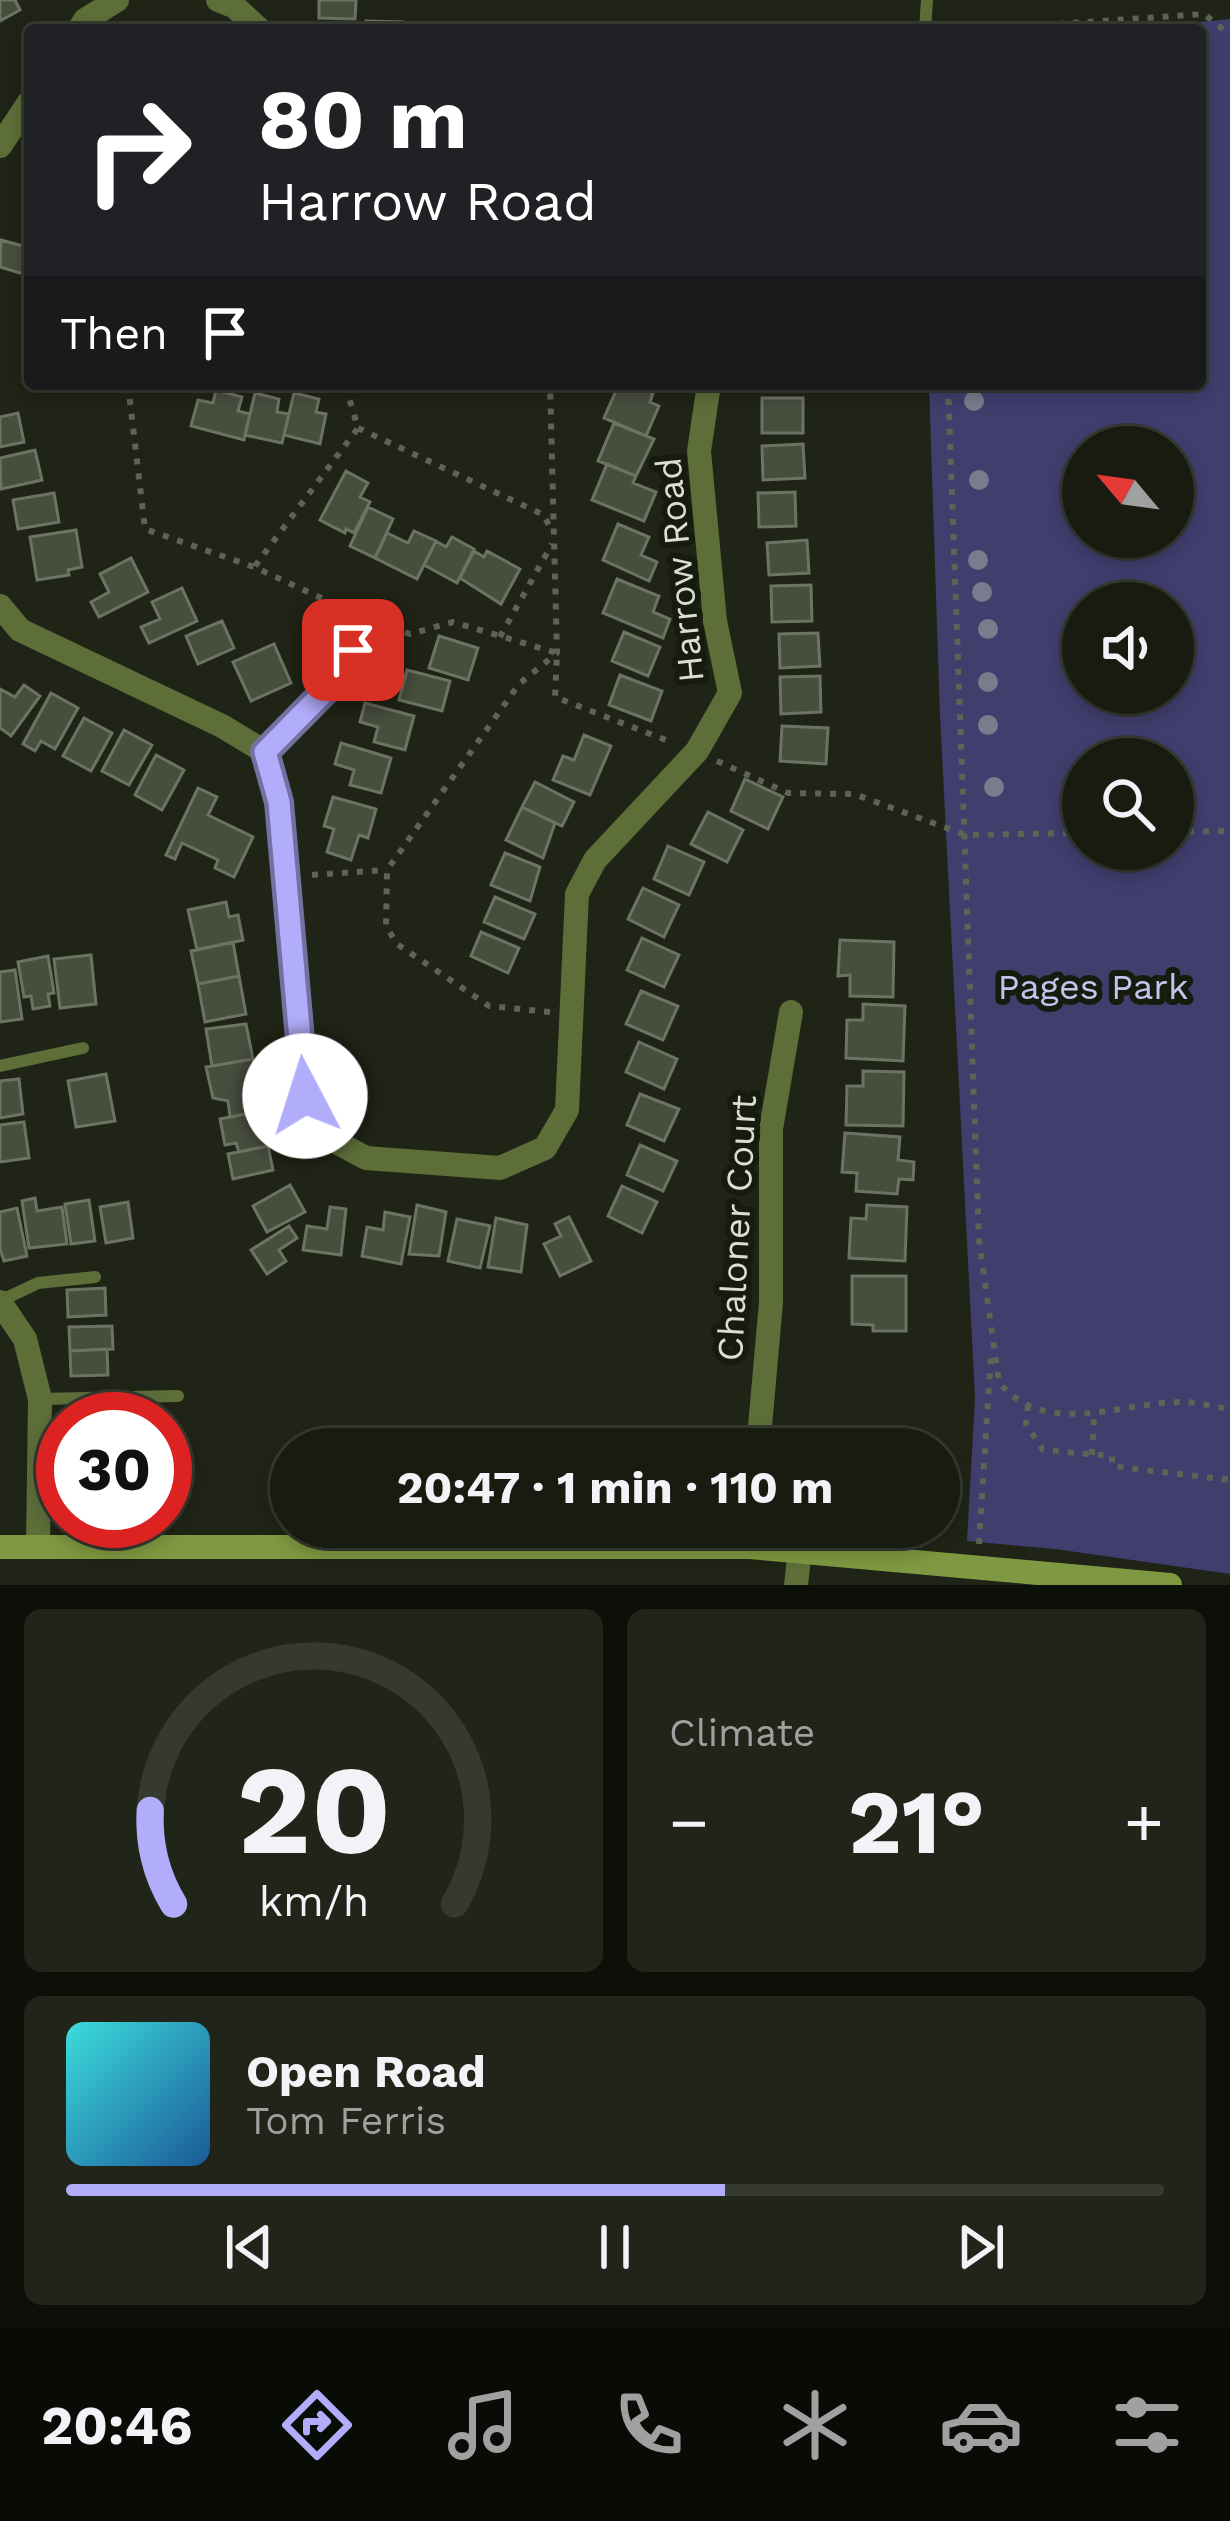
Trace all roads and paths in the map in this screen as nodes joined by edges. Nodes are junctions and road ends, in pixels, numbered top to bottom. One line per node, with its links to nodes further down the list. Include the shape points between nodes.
1 (117, 0): 3 (street)
2 (218, 0): 4 (street)
3 (83, 24)
4 (253, 24)
5 (1056, 24): 6 (path, via 1204,14)
6 (1230, 35)
7 (24, 110): 8 (street)
8 (0, 146)
9 (347, 390): 13 (path)
10 (550, 390): 14 (path)
11 (708, 390): 20 (street, Harrow Road, via 699,451 730,693)
12 (948, 390): 24 (path)
13 (358, 428): 14 (path, via 544,515); 15 (path)
14 (555, 539): 18 (path); 25 (path, via 556,653 519,684)
15 (254, 567)
16 (0, 606): 19 (street, via 20,630)
17 (369, 620): 19 (street, via 337,679)
18 (500, 637)
19 (265, 752): 26 (street, Harrow Road)
20 (697, 752): 24 (path, via 788,793 854,794); 28 (street, Harrow Road, via 595,860 577,894)
21 (1230, 831): 22 (path)
22 (1194, 832)
23 (1062, 833): 24 (path)
24 (966, 835): 33 (path, via 979,1240)
25 (386, 869): 26 (path); 28 (path, via 386,926 397,944 489,1006)
26 (286, 876): 28 (street, Harrow Road, via 305,1096 325,1136 365,1158 500,1168 545,1148 567,1109)
27 (790, 1012): 38 (street, Chaloner Court, via 771,1129 771,1302)
28 (572, 1014)
29 (83, 1048): 30 (lane)
30 (0, 1066)
31 (95, 1277): 32 (lane, via 38,1283)
32 (0, 1302): 34 (street, via 25,1339)
33 (992, 1343): 35 (path, via 999,1382); 47 (path)
34 (38, 1392)
35 (1028, 1406): 37 (path); 39 (path, via 1026,1424 1042,1450)
36 (1230, 1409): 37 (path, via 1181,1402)
37 (1094, 1414): 39 (path)
38 (760, 1428)
39 (1092, 1455): 40 (path, via 1112,1456 1112,1466)
40 (1230, 1480)
41 (270, 1544): 42 (street)
42 (192, 1545)
43 (0, 1547): 44 (street)
44 (36, 1547)
45 (792, 1548): 46 (street)
46 (800, 1550): 47 (street); 49 (street)
47 (977, 1566): 48 (street)
48 (1060, 1579): 50 (street)
49 (796, 1585)
50 (1170, 1585)

